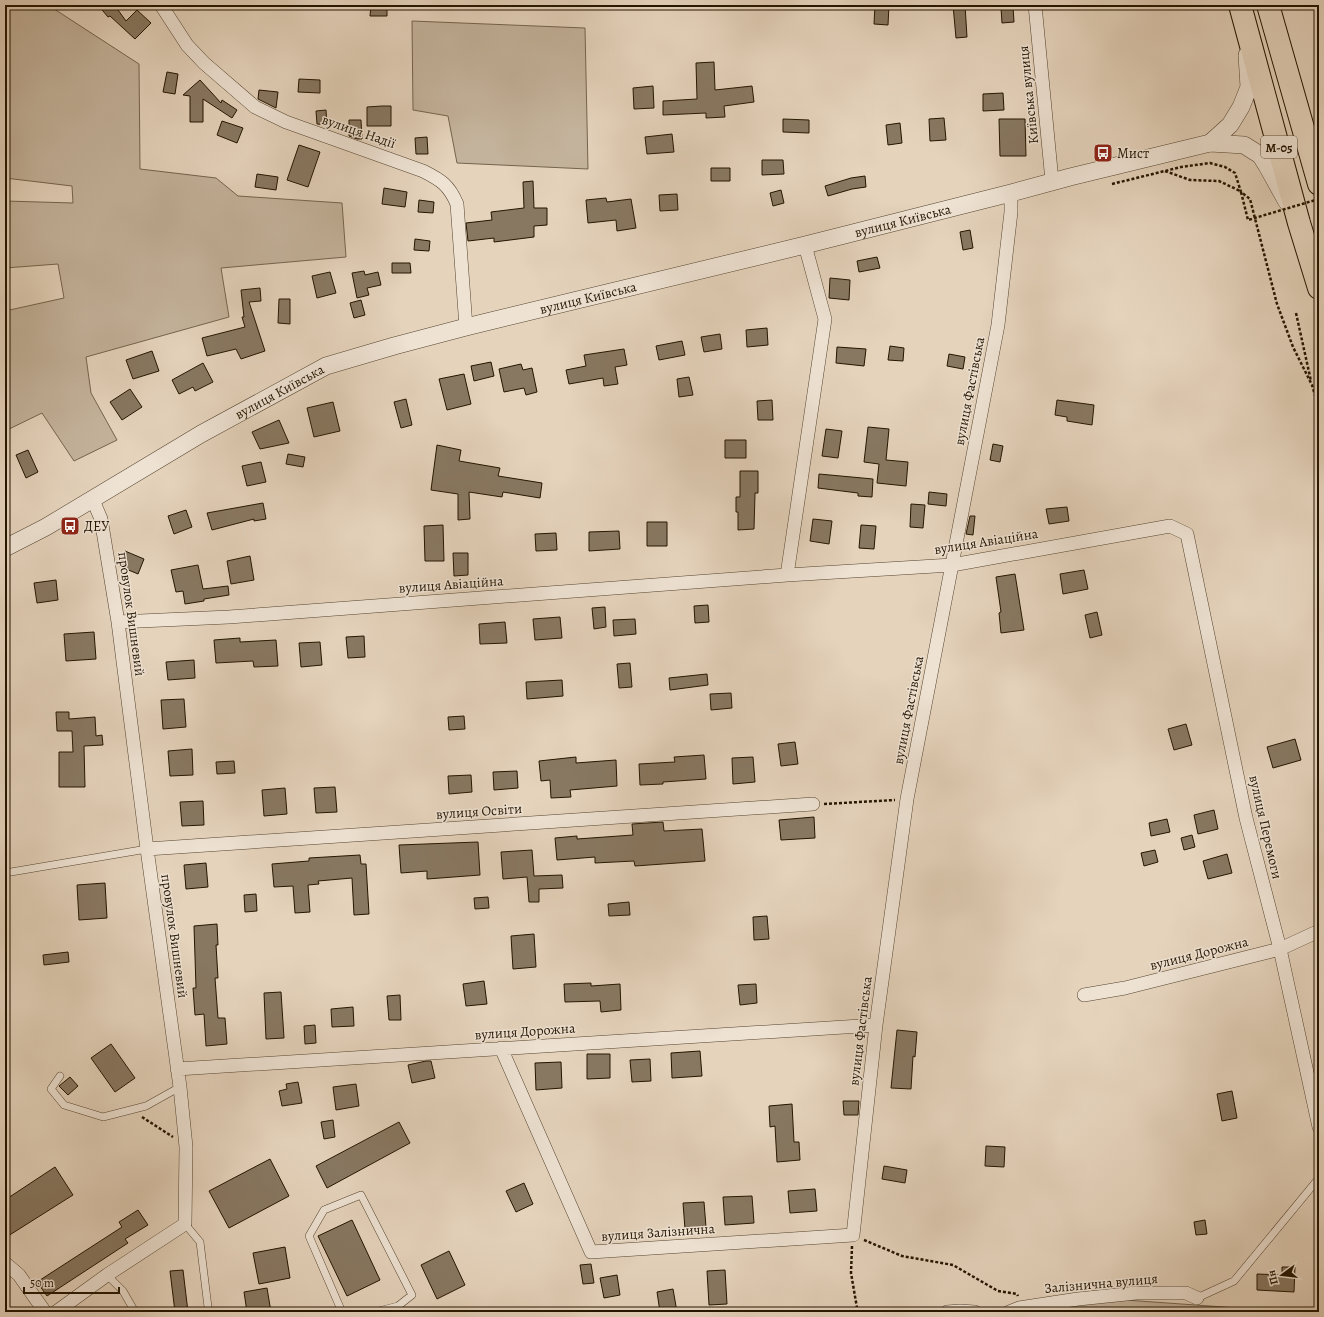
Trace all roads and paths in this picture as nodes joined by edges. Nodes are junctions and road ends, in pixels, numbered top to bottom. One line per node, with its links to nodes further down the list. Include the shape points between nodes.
1 (160, 5): 17 (street, вулиця Надії, via 187,45 255,107 286,122 423,171 442,182 452,192 457,204)
2 (1035, 5): 7 (street, Київська вулиця)
3 (1268, 5): 9 (highway, М-05)
4 (1243, 12): 5 (street, via 1249,87 1230,125); 13 (highway, М-05)
5 (1210, 143): 7 (street, вулиця Київська); 13 (street, via 1244,145 1260,155)
6 (1165, 171): 8 (path); 10 (path, via 1190,180 1219,181); 10 (path, via 1210,163 1235,173)
7 (1052, 181): 11 (street, вулиця Київська)
8 (1112, 184)
9 (1319, 184)
10 (1241, 192): 12 (path, bridge, via 1248,220); 18 (path, via 1250,199 1277,304 1293,347)
11 (1011, 193): 14 (street, вулиця Київська); 23 (street, вулиця Фастівська, via 998,325)
12 (1319, 199)
13 (1299, 223): 15 (highway, М-05)
14 (805, 245): 17 (street, вулиця Київська); 24 (street, via 825,319)
15 (1319, 288)
16 (1296, 313): 18 (path)
17 (466, 327): 20 (street, вулиця Київська, via 326,366 201,434)
18 (1312, 385): 19 (path)
19 (1319, 408)
20 (93, 500): 22 (street, вулиця Київська); 25 (street, провулок Вишневий, via 101,520)
21 (1187, 534): 23 (street, вулиця Авіаційна, via 1170,526); 31 (street, вулиця Перемоги, via 1246,818)
22 (5, 548)
23 (952, 565): 24 (street, вулиця Авіаційна); 26 (street, вулиця Фастівська)
24 (787, 575): 25 (street, вулиця Авіаційна, via 229,617)
25 (118, 622): 28 (street, провулок Вишневий)
26 (907, 799): 27 (path); 33 (street, вулиця Фастівська)
27 (813, 804): 28 (street, вулиця Освіти)
28 (146, 849): 29 (lane); 35 (street, провулок Вишневий)
29 (5, 873)
30 (1319, 931): 31 (street, вулиця Дорожна)
31 (1280, 949): 32 (street, вулиця Дорожна, via 1125,988); 39 (street, вулиця Перемоги)
32 (1084, 995)
33 (876, 1025): 34 (street, вулиця Дорожна); 43 (street, вулиця Фастівська)
34 (501, 1048): 35 (street, вулиця Дорожна); 43 (street, вулиця Залізнична, via 591,1252)
35 (177, 1069): 37 (street, провулок Вишневий)
36 (60, 1076): 38 (lane, via 51,1089 64,1105 103,1117)
37 (180, 1087): 38 (lane, via 146,1106); 40 (street, провулок Вишневий)
38 (130, 1110): 40 (path)
39 (1319, 1127)
40 (186, 1147): 42 (street, провулок Вишневий)
41 (1319, 1178): 46 (lane, via 1234,1281)
42 (185, 1224): 45 (street); 52 (lane, via 200,1242)
43 (853, 1235): 47 (path, via 851,1273); 48 (path, via 902,1256 953,1265 998,1291 1017,1294)
44 (5, 1263): 49 (street, via 19,1275)
45 (107, 1275): 50 (street); 51 (lane, via 123,1291)
46 (1197, 1298): 48 (street, Залізнична вулиця, via 1186,1293 1136,1293 1078,1299)
47 (858, 1308): 55 (path); 56 (path)
48 (1014, 1310)
49 (45, 1312)
50 (56, 1312)
51 (135, 1312)
52 (209, 1312)
53 (342, 1312): 54 (lane, via 309,1236 324,1210 361,1195 412,1295 398,1306)
54 (375, 1312)
55 (857, 1312)
56 (874, 1312)
57 (946, 1312): 58 (street)
58 (975, 1312)

